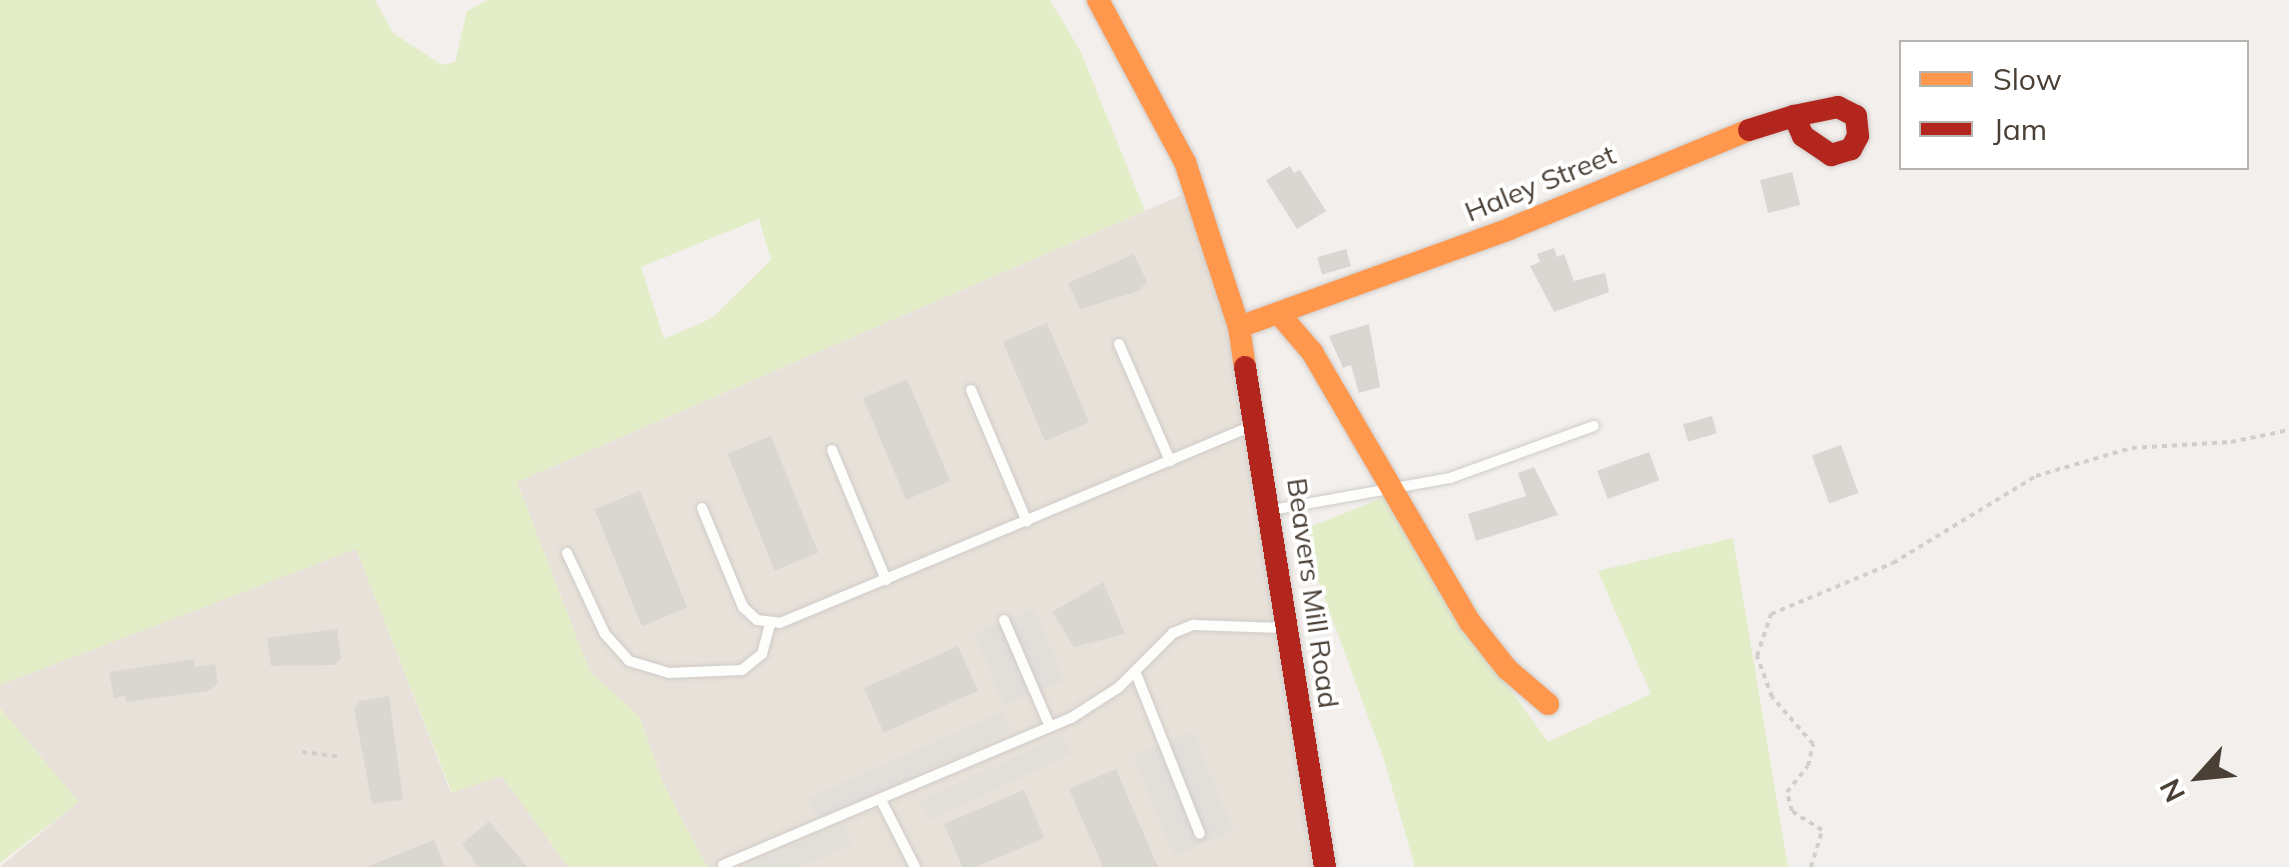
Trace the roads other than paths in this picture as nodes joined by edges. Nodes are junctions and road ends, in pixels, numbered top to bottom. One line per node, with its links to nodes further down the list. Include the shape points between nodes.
1 (1098, 0): 4 (street, Beavers Mill Road, via 1185,162)
2 (1794, 116): 3 (street, Haley Street)
3 (1281, 316): 4 (street); 11 (street, via 1312,352)
4 (1239, 327): 7 (street, Beavers Mill Road)
5 (1119, 344): 10 (lane)
6 (970, 390): 14 (lane)
7 (1258, 424): 10 (lane); 13 (street, Beavers Mill Road)
8 (1594, 426): 11 (lane, via 1450,478)
9 (832, 450): 16 (lane)
10 (1170, 461): 14 (lane)
11 (1391, 489): 13 (lane); 21 (street, via 1470,622 1507,669)
12 (702, 508): 18 (lane, via 743,606)
13 (1271, 510): 19 (street, Beavers Mill Road)
14 (1026, 522): 16 (lane)
15 (567, 553): 18 (lane, via 606,634 629,661 689,674 742,670 762,654)
16 (886, 580): 18 (lane)
17 (1004, 620): 22 (lane)
18 (770, 624)
19 (1288, 628): 20 (lane, via 1193,625 1152,650); 27 (street, Beavers Mill Road)
20 (1135, 671): 22 (lane, via 1093,706); 24 (lane)
21 (1548, 704)
22 (1050, 727): 23 (lane)
23 (881, 800): 25 (lane); 26 (lane)
24 (1200, 834)
25 (723, 865)
26 (914, 867)
27 (1326, 867)

